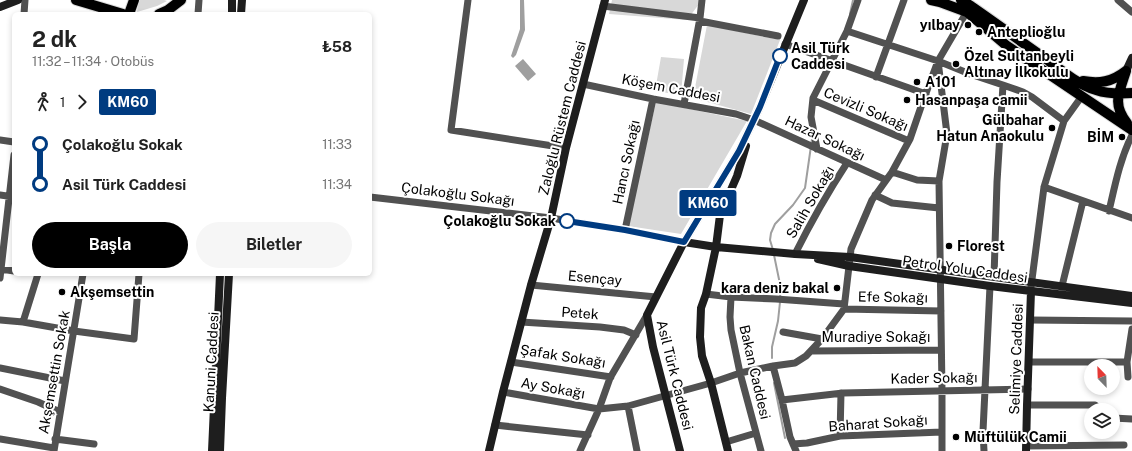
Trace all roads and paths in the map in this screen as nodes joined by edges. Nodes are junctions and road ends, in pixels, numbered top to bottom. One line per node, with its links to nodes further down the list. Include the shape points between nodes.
1 (18, 0): 18 (main road)
2 (25, 0): 20 (street)
3 (76, 0): 21 (main road)
4 (134, 0): 22 (main road)
5 (181, 0): 23 (main road)
6 (199, 0): 24 (street)
7 (232, 0): 25 (main road)
8 (242, 0): 26 (main road)
9 (468, 0): 55 (street, via 451,130)
10 (702, 0): 28 (street)
11 (804, 0): 31 (main road, Asil Türk Caddesi)
12 (858, 0): 29 (street)
13 (904, 0): 32 (street)
14 (961, 0): 19 (main road)
15 (1118, 0): 27 (street)
16 (937, 1): 19 (main road)
17 (604, 3): 28 (street); 39 (main road, Zaloğlu Rüstem Caddesi)
18 (0, 7)
19 (969, 9): 35 (street); 38 (main road); 44 (main road, via 1007,46)
20 (24, 12)
21 (116, 12)
22 (130, 12)
23 (166, 12)
24 (198, 12)
25 (232, 12)
26 (241, 12)
27 (1132, 12)
28 (700, 20): 30 (street); 47 (street)
29 (847, 31): 32 (street); 34 (street)
30 (778, 36)
31 (786, 44): 34 (street); 48 (main road, Asil Türk Caddesi)
32 (888, 44): 35 (street); 37 (street)
33 (1132, 58): 36 (main road)
34 (829, 59): 37 (street); 46 (street)
35 (938, 61): 40 (street); 42 (street); 60 (street, via 947,134)
36 (1126, 71): 38 (main road, via 1116,78 1101,82); 43 (main road)
37 (876, 77): 42 (street)
38 (1077, 80): 43 (main road, via 1096,90)
39 (583, 84): 45 (street, Köşem Caddesi); 55 (main road, Zaloğlu Rüstem Caddesi)
40 (1003, 85): 49 (street, via 1032,97); 90 (street)
41 (1132, 92): 43 (main road)
42 (926, 94): 53 (street)
43 (1118, 94): 50 (main road, via 1119,110)
44 (1082, 96): 49 (street); 50 (main road)
45 (653, 99): 47 (street, Köşem Caddesi); 74 (street, Hancı Sokağı)
46 (813, 100): 53 (street, Cevizli Sokağı); 56 (street, via 811,117)
47 (684, 104): 48 (street, Köşem Caddesi)
48 (754, 120): 56 (street, Hazar Sokağı); 67 (main road, Asil Türk Caddesi); 70 (main road, Asil Türk Caddesi, via 737,176)
49 (1064, 121): 61 (street)
50 (1132, 130)
51 (1132, 135): 69 (street, via 1125,150)
52 (0, 140): 54 (street)
53 (909, 141): 58 (street)
54 (12, 142)
55 (566, 148): 71 (main road, Zaloğlu Rüstem Caddesi)
56 (816, 148): 57 (street, Hazar Sokağı)
57 (847, 163): 59 (street, Hazar Sokağı); 79 (street, Salih Sokağı)
58 (892, 172): 59 (street); 60 (street, via 917,180)
59 (886, 180): 63 (street)
60 (939, 181): 68 (street)
61 (1044, 187): 66 (street); 93 (street)
62 (0, 195): 64 (street)
63 (876, 195): 68 (street, via 892,203); 80 (street, via 851,249)
64 (12, 196): 73 (street)
65 (372, 197): 71 (street, Çolakoğlu Sokağı)
66 (1083, 201): 69 (street); 96 (street)
67 (709, 202): 70 (main road, via 719,207); 76 (main road, Asil Türk Caddesi)
68 (939, 208): 83 (street)
69 (1109, 211): 72 (street)
70 (720, 215): 75 (main road, Asil Türk Caddesi)
71 (551, 218): 74 (street, Çolakoğlu Sokağı); 94 (main road, Zaloğlu Rüstem Caddesi)
72 (1132, 218)
73 (3, 224): 82 (street)
74 (625, 230): 76 (street, Çolakoğlu Sokağı)
75 (717, 238): 77 (main road, Asil Türk Caddesi); 78 (main road)
76 (684, 242): 77 (main road, Petrol Yolu Caddesi); 100 (main road, Asil Türk Caddesi)
77 (716, 247): 78 (main road, Petrol Yolu Caddesi); 98 (main road, Asil Türk Caddesi)
78 (727, 248): 79 (main road, Petrol Yolu Caddesi)
79 (795, 254): 80 (main road, Petrol Yolu Caddesi); 81 (main road, Petrol Yolu Caddesi)
80 (850, 257): 81 (street); 83 (main road, Petrol Yolu Caddesi)
81 (849, 266): 92 (main road, Petrol Yolu Caddesi); 103 (street)
82 (1, 269): 84 (street); 91 (street)
83 (940, 269): 90 (main road, Petrol Yolu Caddesi); 92 (street)
84 (12, 271)
85 (37, 276): 109 (street)
86 (83, 276): 112 (street, Akşemsettin Sokak)
87 (139, 276): 112 (street, via 134,339)
88 (220, 276): 156 (main road, Kanuni Caddesi)
89 (229, 276): 157 (main road, Kanuni Caddesi)
90 (994, 277): 93 (main road, Petrol Yolu Caddesi)
91 (0, 278)
92 (940, 278): 95 (main road, Petrol Yolu Caddesi); 104 (street)
93 (1032, 282): 96 (main road, Petrol Yolu Caddesi); 97 (street)
94 (531, 285): 100 (street, Esençay); 110 (main road, Zaloğlu Rüstem Caddesi)
95 (990, 286): 97 (main road, Petrol Yolu Caddesi); 129 (street)
96 (1062, 286): 99 (main road, Petrol Yolu Caddesi)
97 (1031, 291): 102 (main road, Petrol Yolu Caddesi); 107 (main road, Selimiye Caddesi)
98 (706, 294): 101 (street, Efe Sokağı); 127 (main road, Asil Türk Caddesi, via 701,308 700,337 702,356)
99 (1132, 296)
100 (656, 297): 105 (main road, Asil Türk Caddesi)
101 (731, 297): 103 (street, Efe Sokağı, via 780,299); 123 (street, Bakan Caddesi, via 731,330)
102 (1132, 303)
103 (844, 307): 104 (street, Efe Sokağı); 115 (street, Ay Sokağı)
104 (941, 311): 117 (street)
105 (647, 315): 114 (street); 134 (main road, Asil Türk Caddesi)
106 (0, 320): 109 (street)
107 (1030, 320): 108 (street); 119 (main road, Selimiye Caddesi)
108 (1132, 321)
109 (23, 322): 112 (street)
110 (521, 322): 114 (street, Petek, via 600,327 624,330); 118 (main road, Zaloğlu Rüstem Caddesi)
111 (1132, 329): 120 (street)
112 (74, 331): 126 (street, Akşemsettin Sokak)
113 (783, 332): 115 (street)
114 (636, 335): 124 (street)
115 (822, 339): 116 (street, Ay Sokağı)
116 (811, 350): 117 (street, Muradiye Sokağı); 121 (street, Ay Sokağı, via 795,363)
117 (941, 350): 131 (street)
118 (511, 362): 124 (street, Şafak Sokağı); 132 (main road, Zaloğlu Rüstem Caddesi)
119 (1028, 362): 120 (street); 130 (main road, Selimiye Caddesi)
120 (1127, 362): 125 (street)
121 (773, 366): 123 (street, Ay Sokağı); 135 (street)
122 (0, 368): 126 (street)
123 (740, 373): 127 (street, Ay Sokağı); 145 (street, Bakan Caddesi)
124 (611, 377): 139 (street)
125 (1128, 377)
126 (65, 381): 140 (street, Akşemsettin Sokak)
127 (710, 383): 134 (street, Ay Sokağı); 150 (main road, Asil Türk Caddesi)
128 (0, 389): 140 (street)
129 (986, 389): 130 (street, Kader Sokağı); 131 (street, Kader Sokağı); 165 (street)
130 (1028, 389): 136 (main road, Selimiye Caddesi)
131 (942, 390): 133 (street, Kader Sokağı); 144 (street)
132 (502, 392): 139 (street, Ay Sokağı); 143 (main road, Zaloğlu Rüstem Caddesi)
133 (841, 393): 135 (street, Kader Sokağı); 147 (street)
134 (666, 394): 138 (street, Ay Sokağı); 161 (main road, Asil Türk Caddesi)
135 (782, 400): 153 (street)
136 (1027, 405): 137 (street); 154 (main road, Selimiye Caddesi)
137 (1084, 405)
138 (628, 406): 139 (street, Ay Sokağı); 160 (street)
139 (599, 409): 146 (street)
140 (60, 412): 149 (street, Akşemsettin Sokak)
141 (1120, 418): 142 (street)
142 (1132, 419)
143 (495, 425): 146 (street); 158 (main road, Zaloğlu Rüstem Caddesi)
144 (942, 432): 147 (street, Baharat Sokağı); 164 (street)
145 (756, 433): 150 (street); 163 (street, Bakan Caddesi)
146 (588, 435): 159 (street)
147 (840, 436): 153 (street, Baharat Sokağı)
148 (0, 439): 155 (street)
149 (55, 439): 151 (street); 155 (street, Akşemsettin Sokak)
150 (726, 442): 162 (main road, Asil Türk Caddesi)
151 (94, 444)
152 (1124, 445): 154 (street)
153 (795, 448)
154 (1026, 448)
155 (54, 449)
156 (212, 451)
157 (220, 451)
158 (489, 451)
159 (580, 451)
160 (637, 451)
161 (680, 451)
162 (728, 451)
163 (761, 451)
164 (942, 451)
165 (984, 451)

